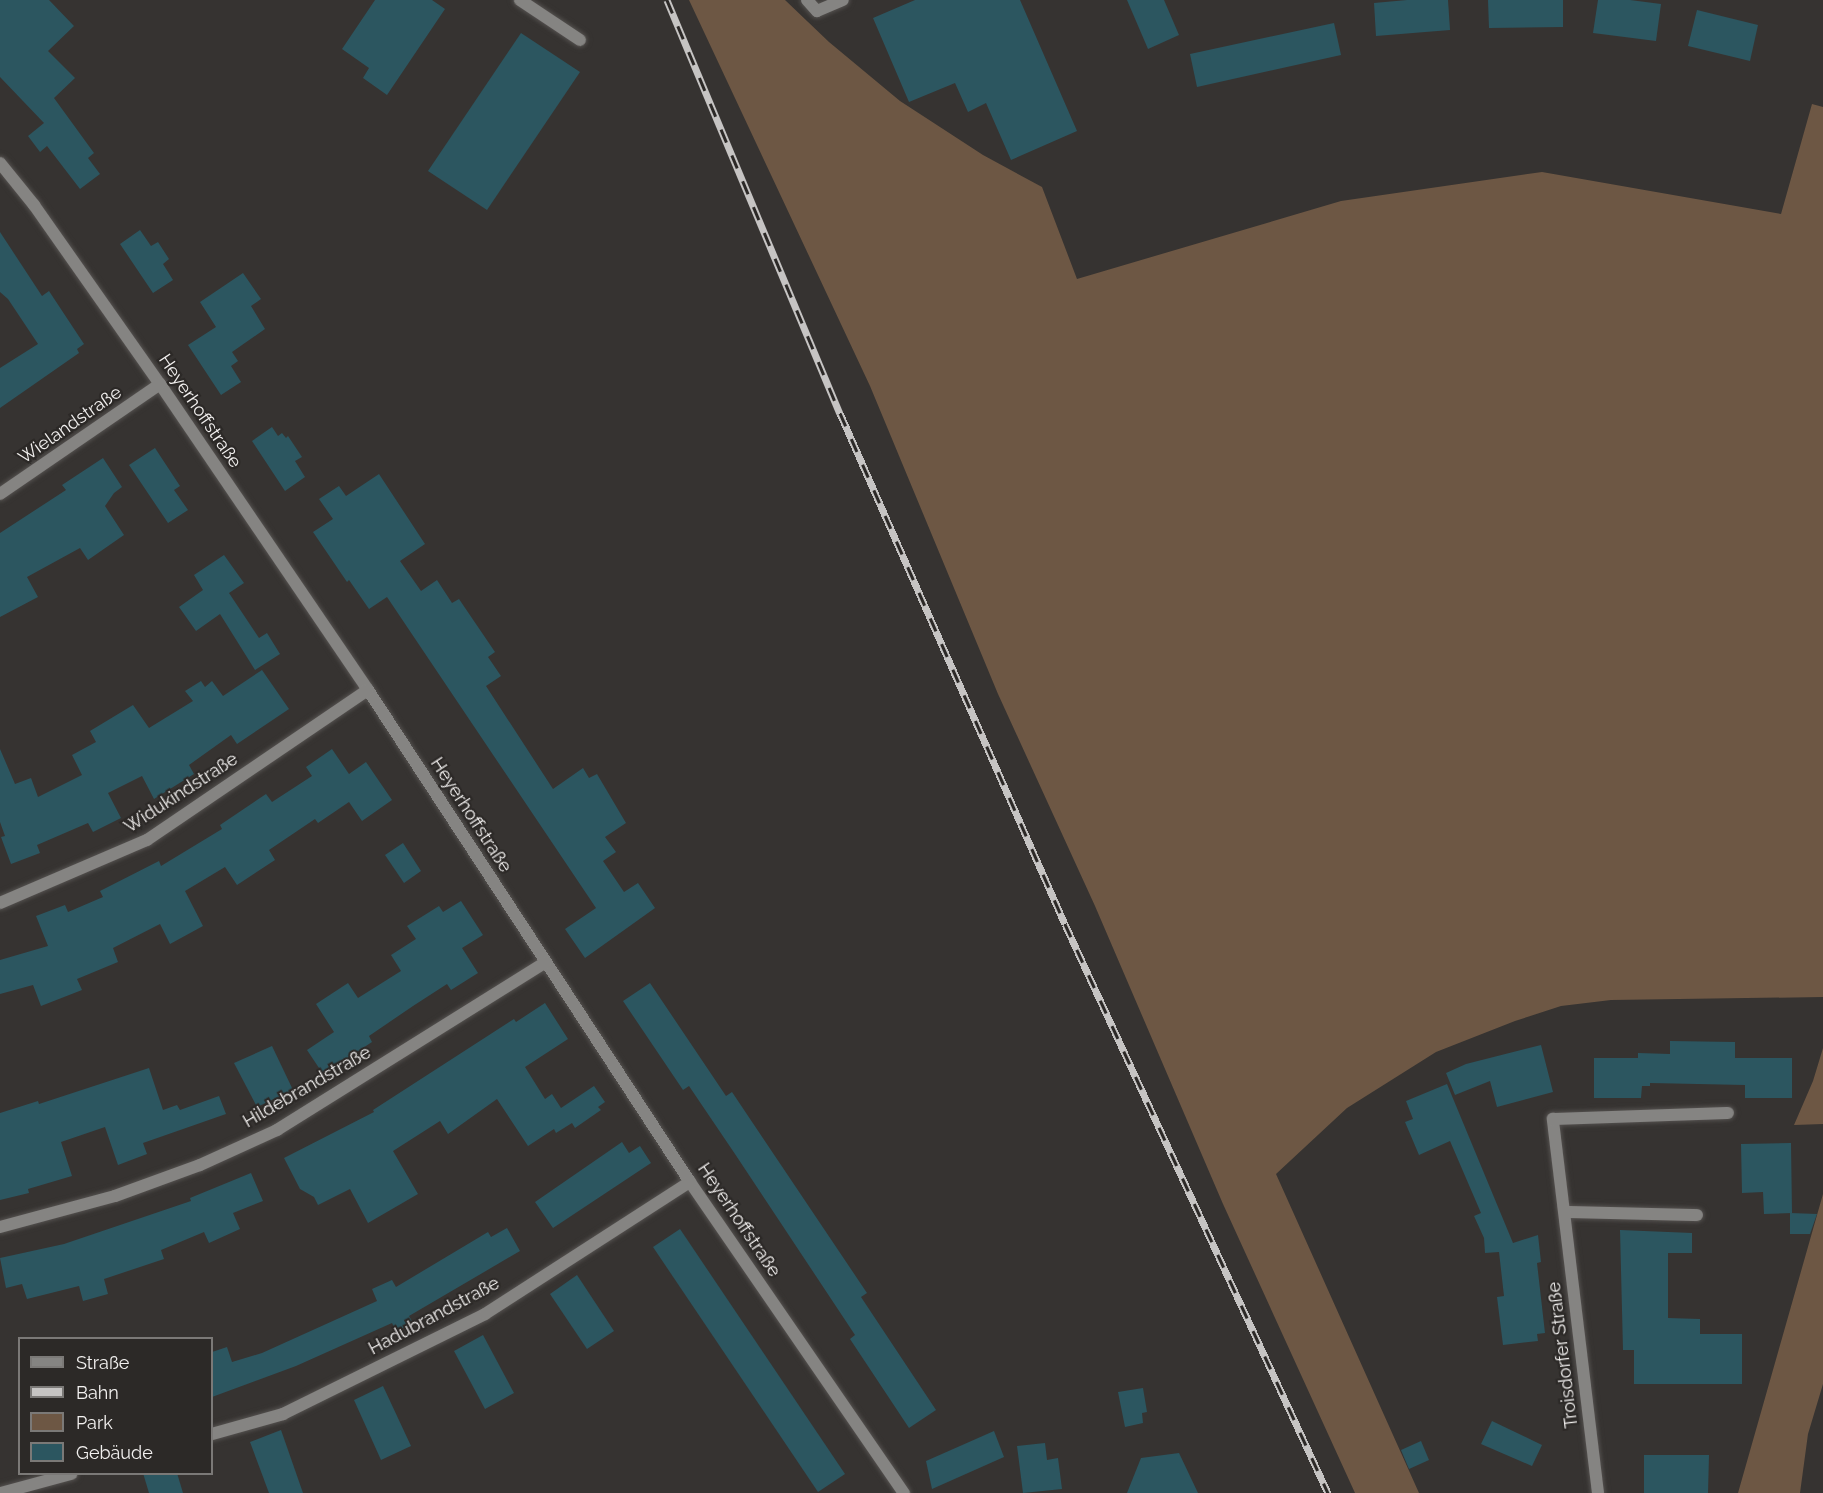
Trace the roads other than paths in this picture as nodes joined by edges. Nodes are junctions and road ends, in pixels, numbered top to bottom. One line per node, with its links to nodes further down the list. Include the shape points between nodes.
1 (520, 0): 4 (street)
2 (807, 0): 3 (street, via 817,11)
3 (843, 0)
4 (580, 40)
5 (0, 163): 6 (street, Heyerhoffstraße)
6 (160, 384): 7 (street, Wielandstraße); 8 (street, Heyerhoffstraße)
7 (0, 494)
8 (368, 690): 9 (street, Widukindstraße, via 147,840); 10 (street, Heyerhoffstraße)
9 (0, 903)
10 (546, 962): 12 (street, Heyerhoffstraße); 15 (street, Hildebrandstraße, via 277,1130 200,1165 115,1196)
11 (1728, 1113): 13 (street, Troisdorfer Straße, via 1553,1119)
12 (690, 1182): 16 (street, Hadubrandstraße, via 485,1314 283,1414); 19 (street, Heyerhoffstraße)
13 (1564, 1212): 14 (street); 20 (street, Troisdorfer Straße)
14 (1696, 1215)
15 (0, 1227)
16 (213, 1434)
17 (64, 1475): 18 (street)
18 (1, 1492)
19 (904, 1493)
20 (1598, 1493)

